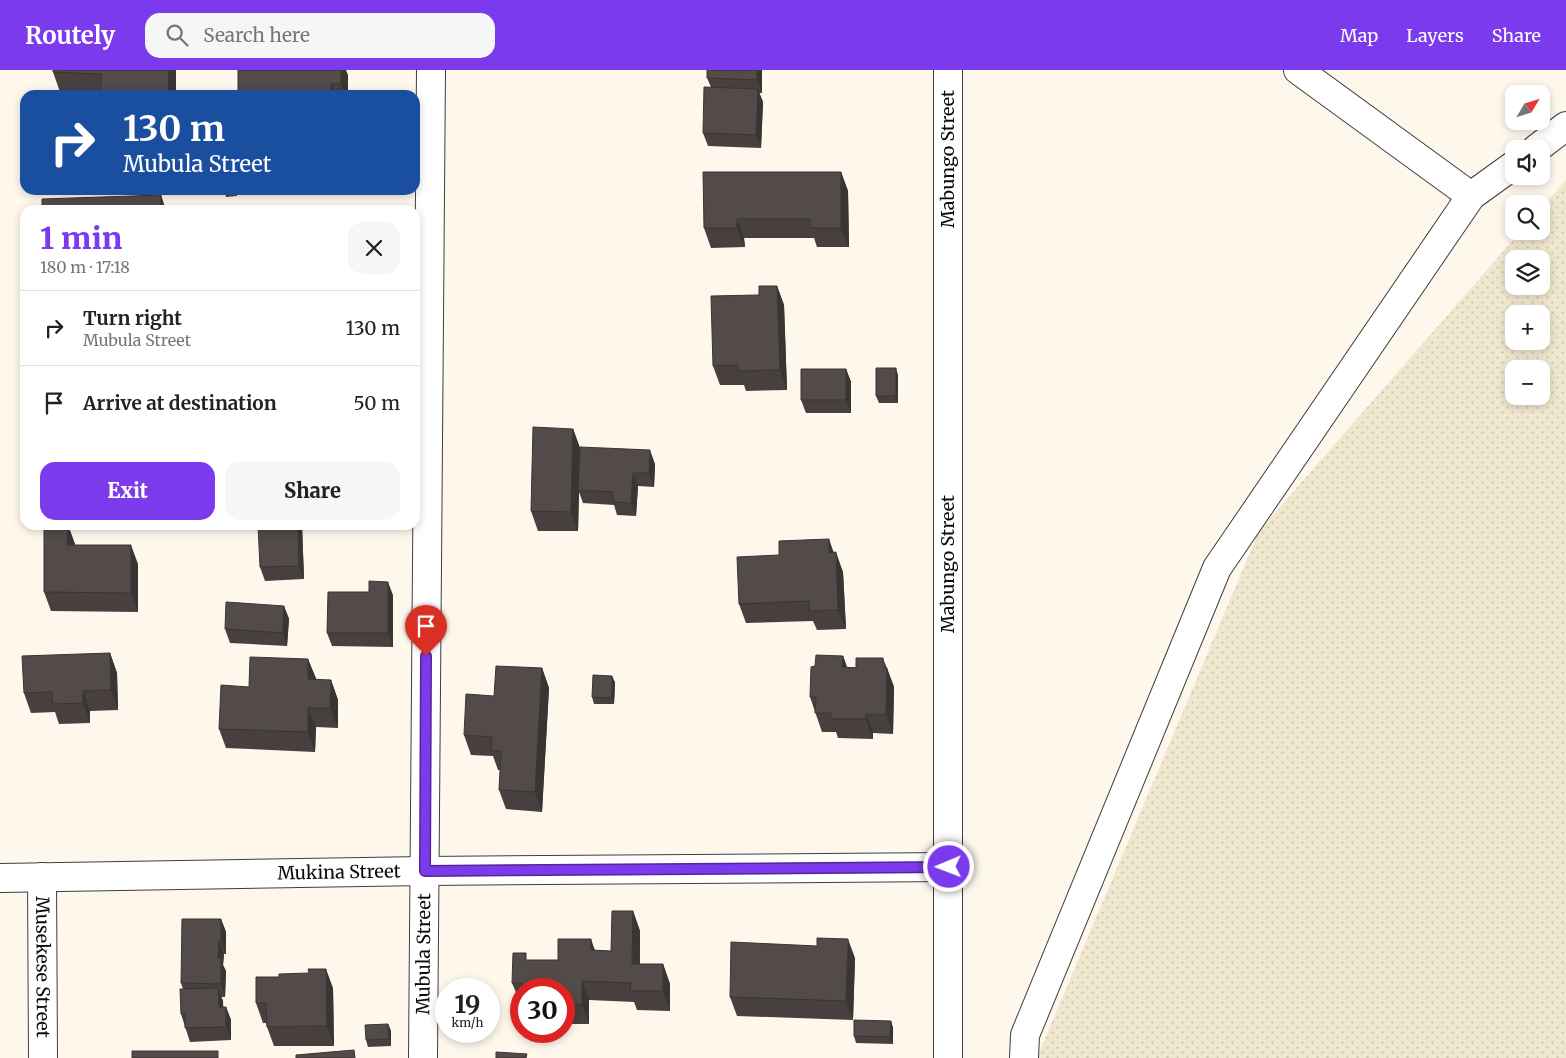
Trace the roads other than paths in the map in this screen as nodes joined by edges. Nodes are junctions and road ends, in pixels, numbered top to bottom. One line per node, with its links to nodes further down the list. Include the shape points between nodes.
1 (431, 70): 9 (street, Mubula Street)
2 (948, 70): 8 (street, Mabungo Street)
3 (1298, 70): 7 (street)
4 (1566, 126): 5 (street)
5 (1548, 140)
6 (1505, 171): 7 (street)
7 (1471, 196): 15 (street, via 1217,568 1025,1035)
8 (949, 867): 9 (street, Mukina Street); 14 (street, Mabungo Street)
9 (425, 871): 10 (street, Mukina Street); 13 (street, Mubula Street)
10 (42, 877): 11 (street, Mukina Street); 12 (street, Musekese Street)
11 (0, 878)
12 (43, 1058)
13 (423, 1058)
14 (948, 1058)
15 (1024, 1058)

